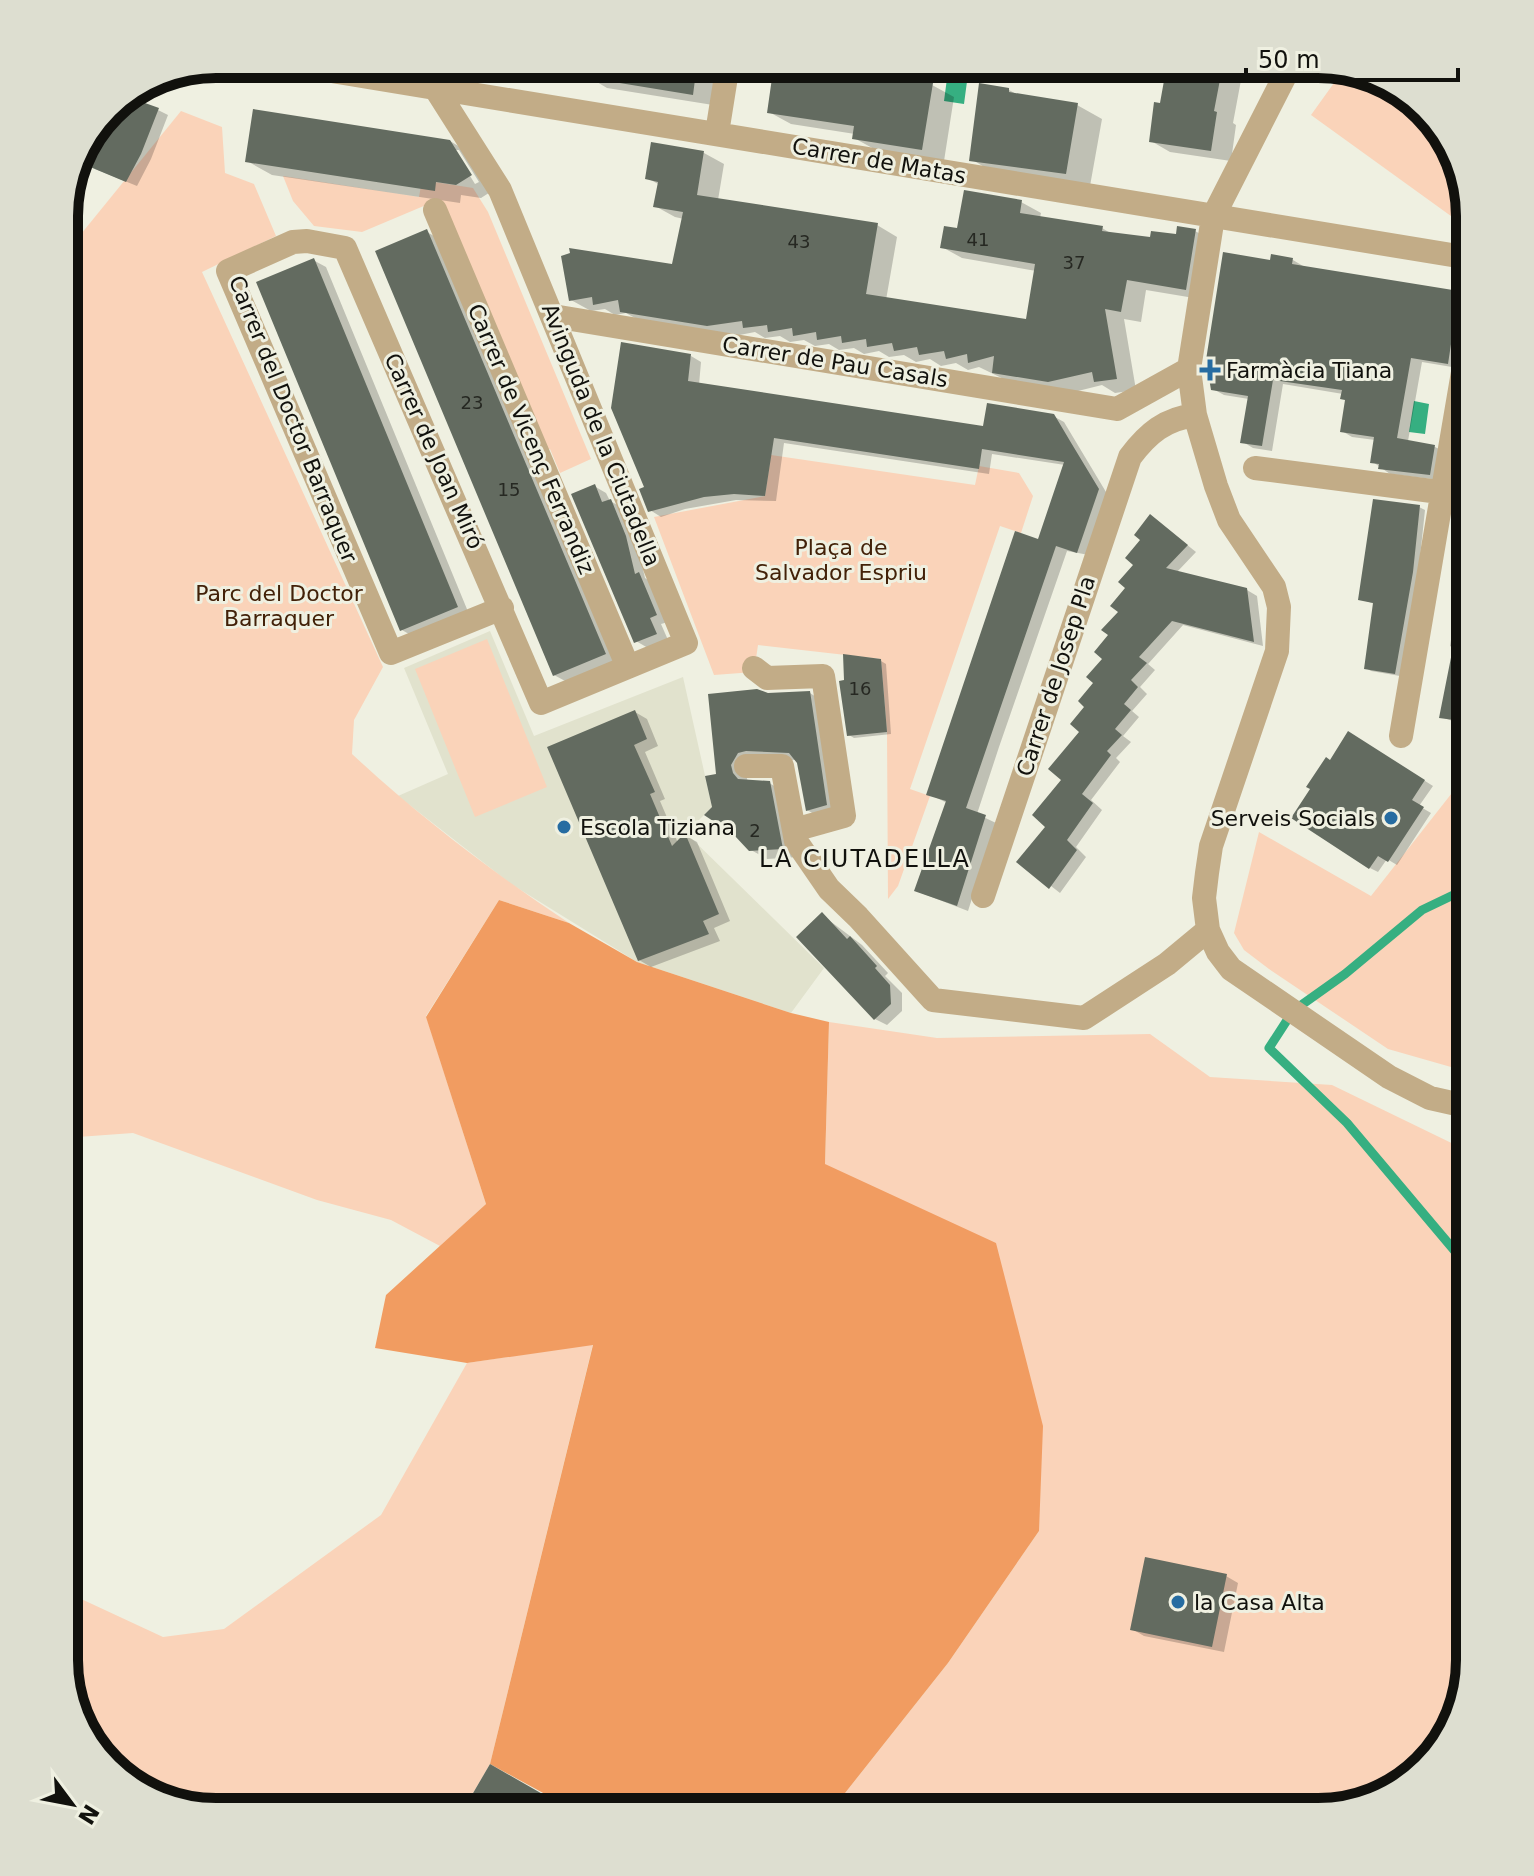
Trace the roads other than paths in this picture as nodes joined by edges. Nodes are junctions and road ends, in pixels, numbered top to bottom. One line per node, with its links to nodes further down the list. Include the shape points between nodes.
1 (370, 78): 5 (street, Carrer de Matas)
2 (430, 78): 5 (street, Avinguda de la Ciutadella)
3 (726, 78): 6 (street)
4 (1284, 78): 8 (street)
5 (439, 90): 6 (street, Carrer de Matas); 11 (street, Avinguda de la Ciutadella, via 500,190)
6 (717, 133): 8 (street, Carrer de Matas)
7 (435, 210): 22 (street, Carrer de Vicenç Ferrandiz)
8 (1213, 217): 10 (street, Carrer de Matas); 12 (street)
9 (293, 242): 21 (street, Carrer de Joan Miró, via 345,248); 21 (street, Carrer del Doctor Barraquer, via 228,271 391,653)
10 (1456, 256)
11 (553, 316): 13 (street, Carrer de Pau Casals); 22 (street, Avinguda de la Ciutadella, via 686,643)
12 (1189, 369): 13 (street); 15 (street)
13 (1133, 400): 15 (street, Carrer de Pau Casals, via 1178,399); 16 (street, via 1148,423); 17 (street, via 1125,426)
14 (1456, 414): 19 (street)
15 (1195, 415): 16 (street, Carrer de Josep Pla); 29 (street, via 1229,520 1274,587 1280,629 1211,846 1204,898)
16 (1148, 434): 17 (street, Carrer de Josep Pla)
17 (1130, 457): 28 (street, Carrer de Josep Pla)
18 (1255, 468): 19 (street)
19 (1443, 492): 20 (street); 25 (street)
20 (1456, 494)
21 (502, 608): 24 (street, Carrer de Joan Miró)
22 (628, 667): 24 (street, Avinguda de la Ciutadella)
23 (754, 668): 27 (street, via 767,678 823,676 844,816)
24 (541, 703)
25 (1401, 736)
26 (746, 766): 27 (street, via 782,766)
27 (794, 830): 29 (street, via 829,889 933,1000 1084,1018)
28 (983, 896)
29 (1208, 930): 30 (street, via 1231,969 1389,1077 1430,1098)
30 (1456, 1104)

